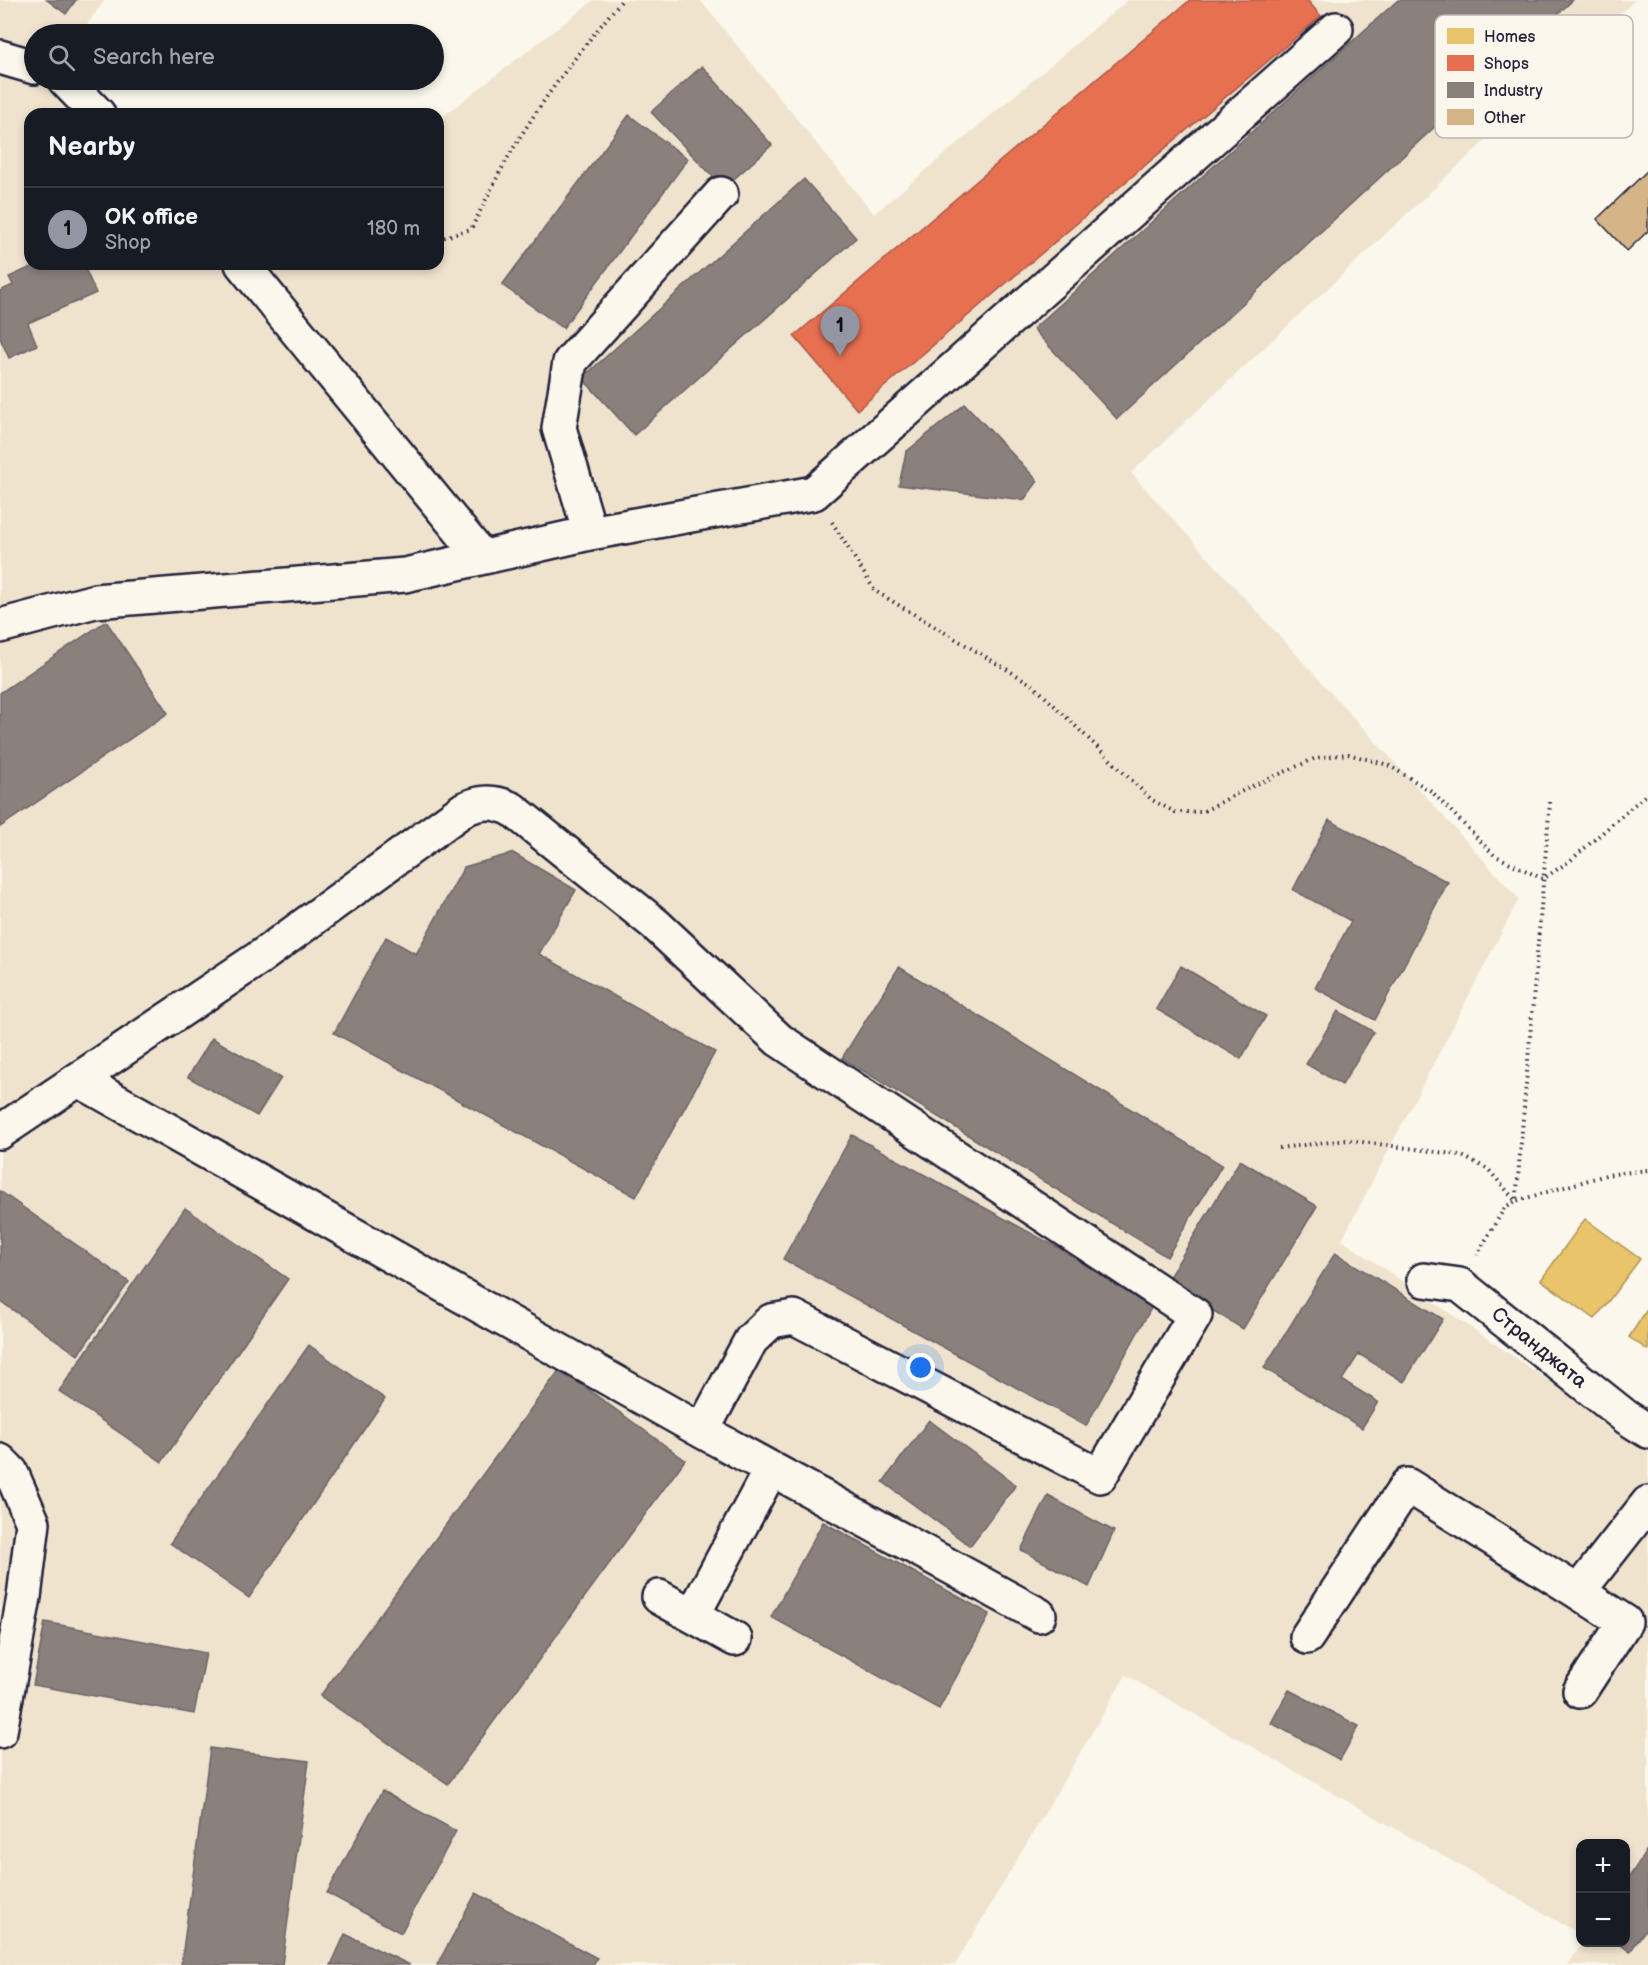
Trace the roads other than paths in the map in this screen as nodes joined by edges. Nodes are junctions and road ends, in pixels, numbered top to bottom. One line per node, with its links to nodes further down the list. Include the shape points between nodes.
1 (1336, 29): 8 (street, via 814,493)
2 (0, 57): 3 (street)
3 (24, 64)
4 (75, 90): 5 (street)
5 (92, 108)
6 (721, 194): 8 (street, via 570,362 560,428)
7 (247, 270): 9 (street)
8 (590, 533): 9 (street)
9 (481, 556): 10 (street, via 405,575 95,600)
10 (0, 626)
11 (80, 1080): 12 (street); 14 (street); 14 (street, via 314,919 464,809 475,804 499,803 512,809 655,924 779,1040 1195,1315 1101,1476 794,1317 771,1320 751,1340)
12 (0, 1132)
13 (1425, 1280): 15 (street, Странджата, via 1460,1285)
14 (702, 1431): 17 (street)
15 (1648, 1431)
16 (0, 1461): 26 (street, via 11,1472 33,1523)
17 (771, 1469): 21 (street); 22 (street)
18 (1648, 1503): 19 (street)
19 (1578, 1592): 23 (street, via 1407,1485); 25 (street, via 1625,1622)
20 (659, 1597): 21 (street)
21 (693, 1615): 24 (street)
22 (1039, 1615)
23 (1307, 1637)
24 (735, 1639)
25 (1580, 1691)
26 (0, 1731)

